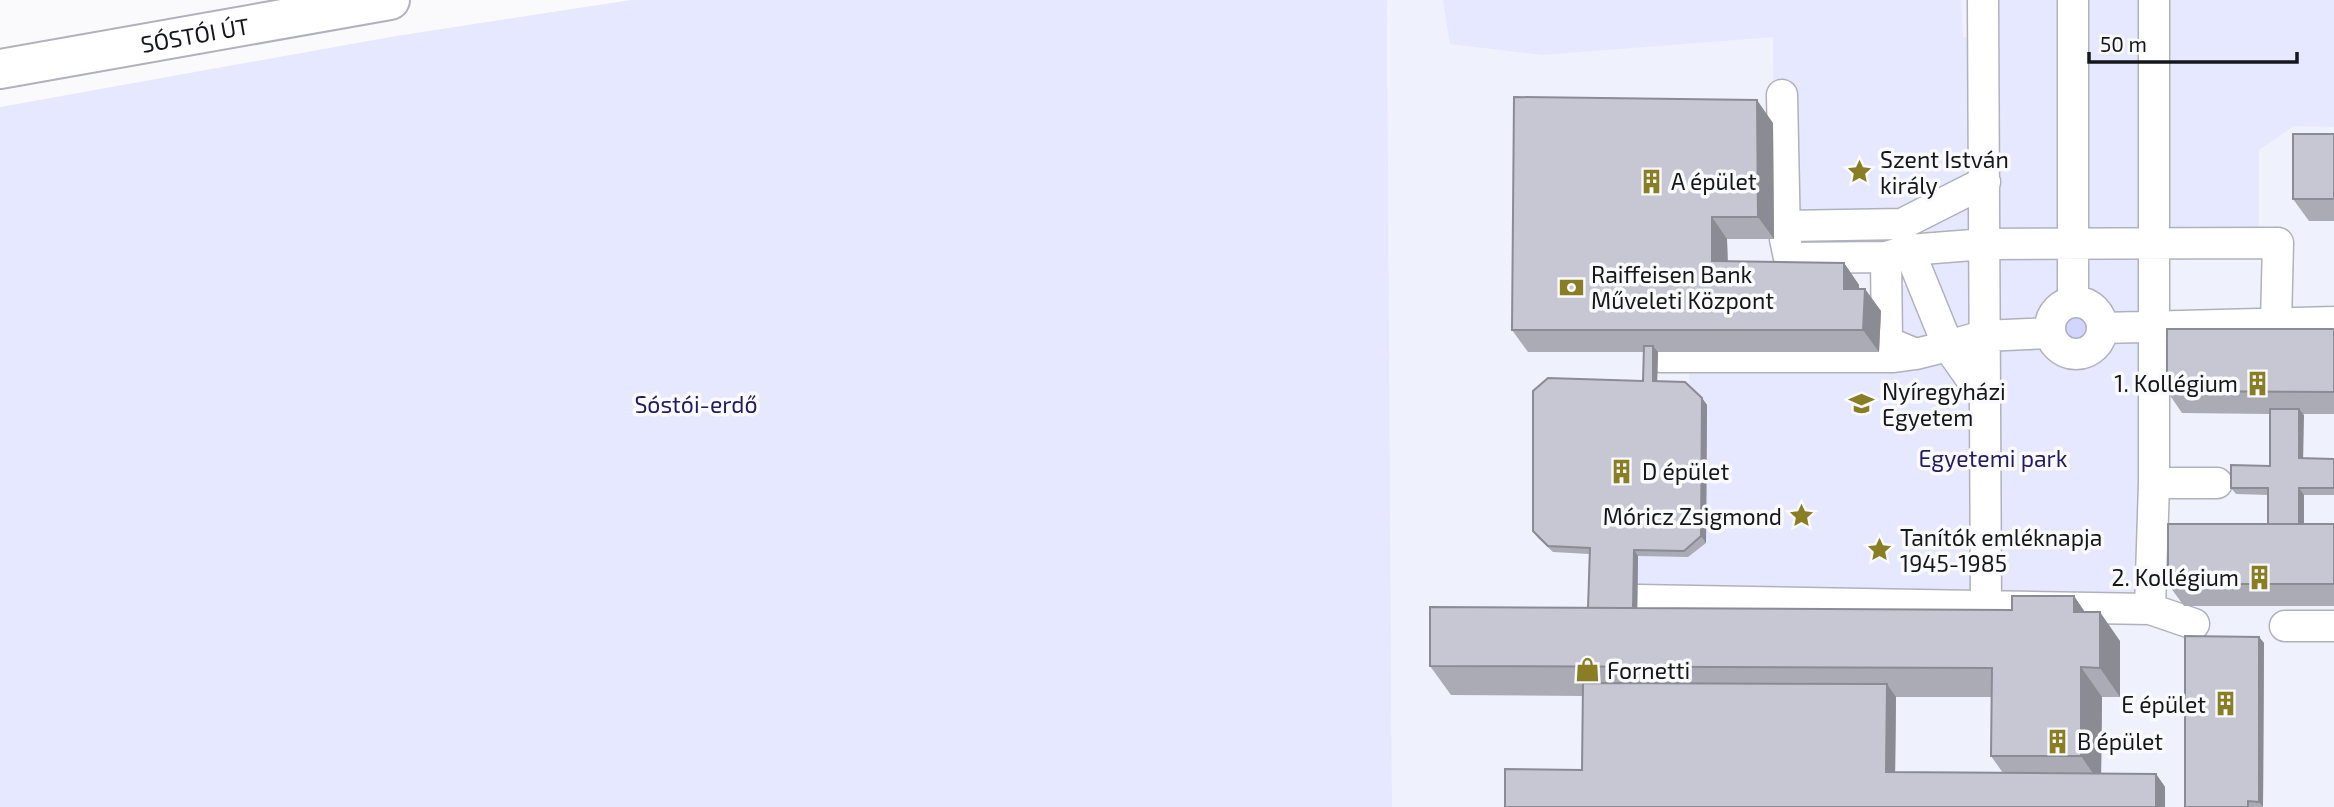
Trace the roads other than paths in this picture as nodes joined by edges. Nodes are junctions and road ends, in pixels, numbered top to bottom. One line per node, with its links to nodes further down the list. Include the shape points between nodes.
1 (1983, 0): 7 (street)
2 (2073, 0): 8 (street)
3 (2154, 0): 10 (street)
4 (378, 1): 5 (main road, SÓSTÓI ÚT)
5 (0, 69)
6 (1782, 95): 11 (street, via 1789,258)
7 (1985, 182): 9 (street); 11 (street, via 1902,224)
8 (2074, 242): 9 (street); 10 (street); 12 (street)
9 (1985, 244): 11 (street); 18 (street)
10 (2155, 244): 14 (street, via 2277,243); 15 (street)
11 (1898, 246): 19 (street); 20 (street, via 1887,342)
12 (2073, 301): 16 (street, via 2091,305); 17 (street, via 2057,308)
13 (2334, 322): 14 (street)
14 (2276, 323): 15 (street)
15 (2154, 326): 16 (street); 23 (street)
16 (2102, 328): 17 (street, via 2097,344 2074,354 2058,348)
17 (2050, 333): 18 (street)
18 (1983, 336): 19 (street); 22 (street)
19 (1948, 346): 20 (street); 22 (street)
20 (1916, 354): 21 (street)
21 (1660, 356)
22 (1984, 397): 26 (street)
23 (2154, 483): 24 (street); 27 (street)
24 (2217, 483)
25 (1638, 600): 26 (street)
26 (1986, 607): 27 (street)
27 (2150, 609): 28 (street)
28 (2194, 624)
29 (2285, 626): 30 (street)
30 (2334, 626)

